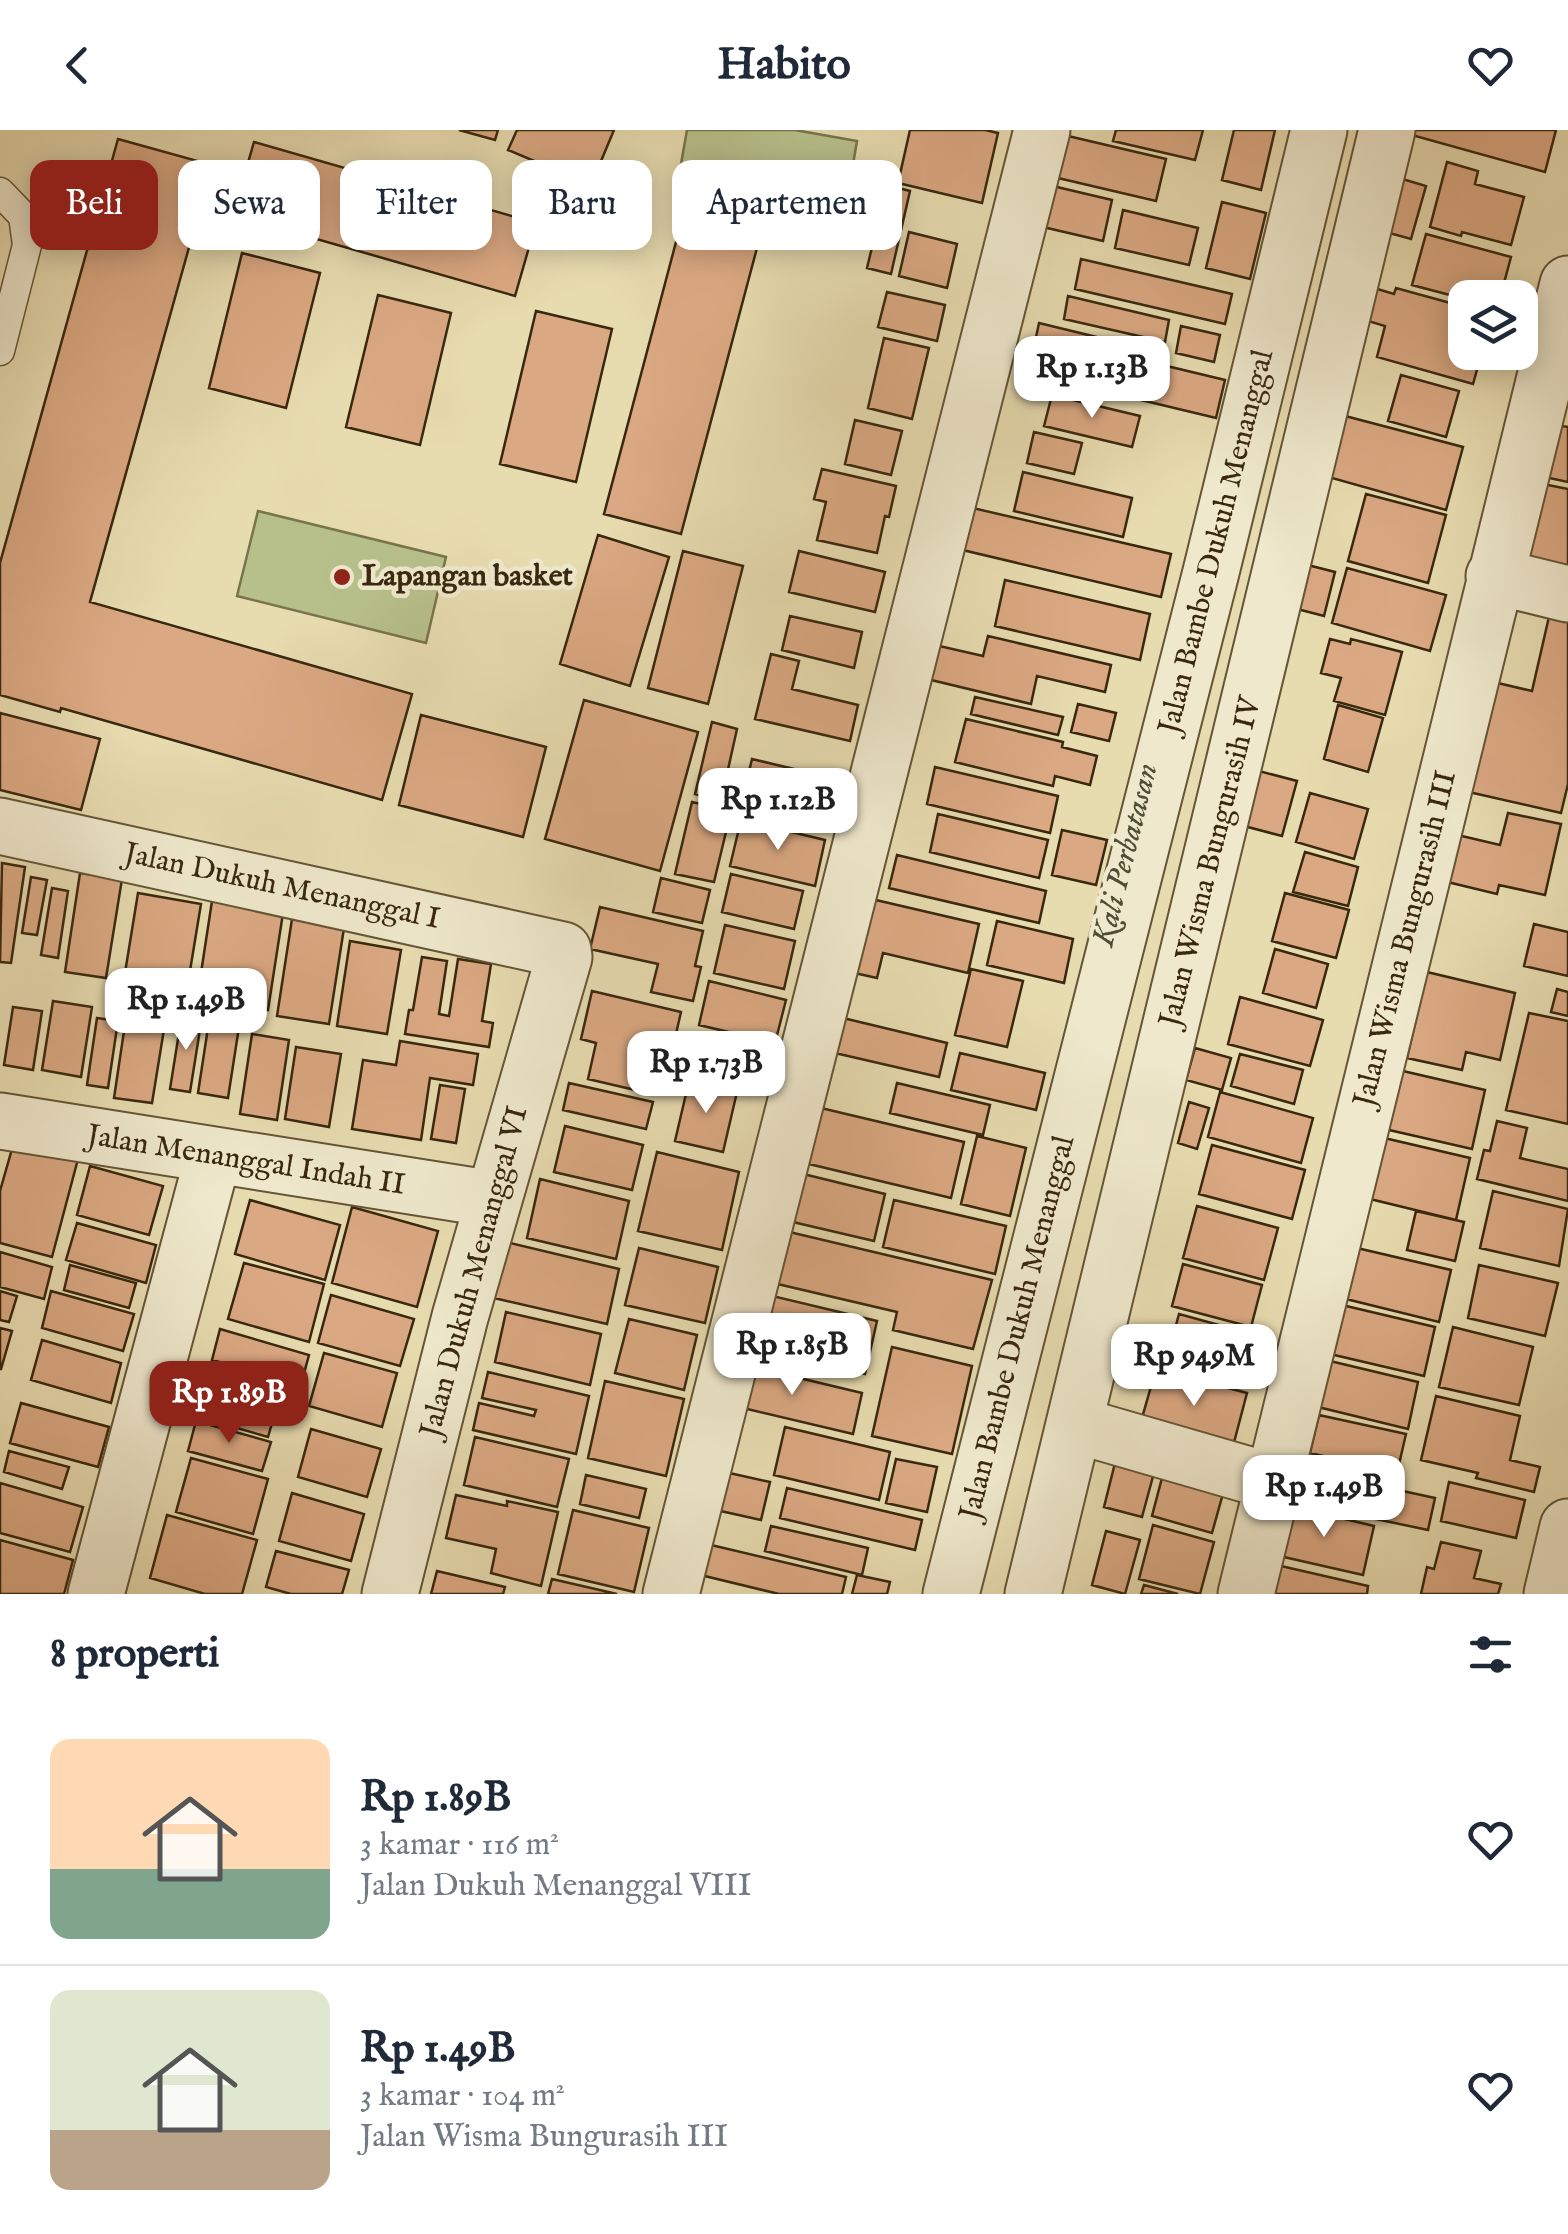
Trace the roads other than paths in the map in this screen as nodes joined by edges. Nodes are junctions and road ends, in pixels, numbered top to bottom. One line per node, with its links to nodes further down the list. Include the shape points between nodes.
1 (1042, 130): 19 (street)
2 (1319, 130): 20 (street, Jalan Bambe Dukuh Menanggal)
3 (1388, 130): 14 (street, Jalan Wisma Bungurasih IV)
4 (0, 192): 6 (lane, via 22,216 27,245)
5 (1568, 284): 7 (street, Jalan Wisma Bungurasih III)
6 (0, 351)
7 (1494, 576): 8 (street); 15 (street, Jalan Wisma Bungurasih III)
8 (1568, 594)
9 (0, 826): 10 (street, Jalan Dukuh Menanggal I)
10 (562, 950): 13 (street, Jalan Dukuh Menanggal VI)
11 (0, 1122): 12 (street, Jalan Menanggal Indah II)
12 (214, 1157): 13 (street, Jalan Menanggal Indah II); 17 (street)
13 (493, 1199): 18 (street, Jalan Dukuh Menanggal VI)
14 (1076, 1426): 15 (street); 21 (street, Jalan Wisma Bungurasih IV)
15 (1274, 1482): 22 (street, Jalan Wisma Bungurasih III)
16 (1568, 1527): 23 (street)
17 (96, 1594)
18 (390, 1594)
19 (671, 1594)
20 (951, 1594)
21 (1033, 1594)
22 (1246, 1594)
23 (1552, 1594)

